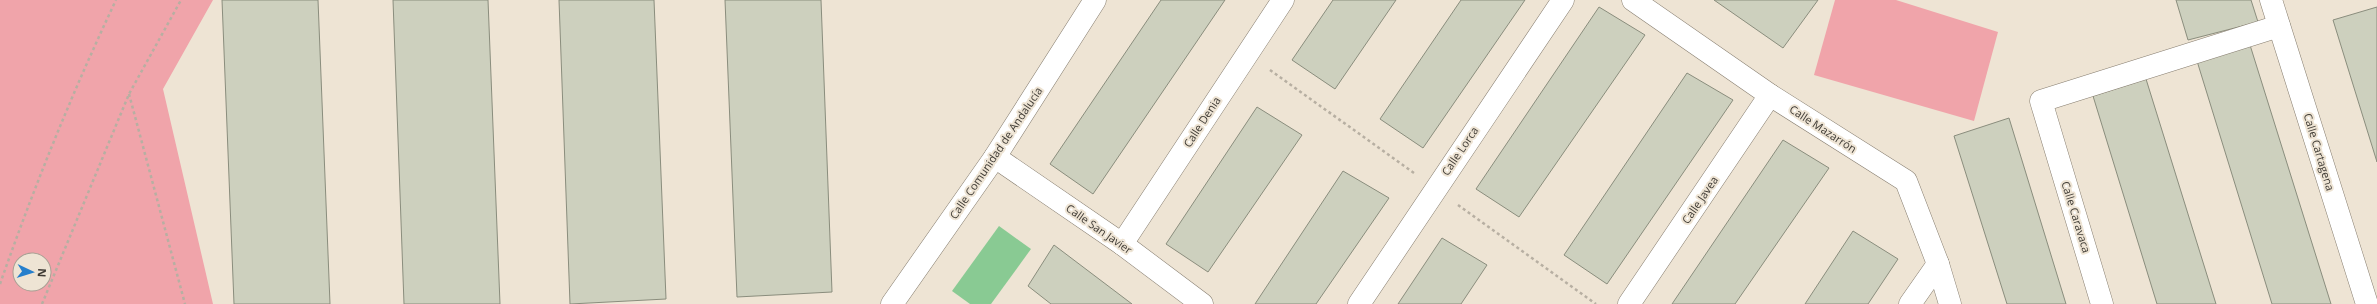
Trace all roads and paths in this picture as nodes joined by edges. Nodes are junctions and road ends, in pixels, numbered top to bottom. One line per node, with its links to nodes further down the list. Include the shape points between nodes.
1 (116, 0): 14 (path, via 74,90)
2 (181, 0): 9 (path)
3 (1095, 0): 11 (street, Calle Comunidad de Andalucía)
4 (1284, 0): 12 (street, Calle Denia)
5 (1563, 0): 19 (street, Calle Lorca)
6 (1634, 0): 10 (street, Calle Mazarrón)
7 (2271, 0): 8 (street, Calle Cartagena)
8 (2280, 26): 23 (street, Calle Caravaca, via 2041,101); 24 (street, Calle Cartagena)
9 (129, 94): 15 (path); 16 (path)
10 (1770, 95): 13 (street, Calle Mazarrón, via 1906,181); 20 (street, Calle Javea)
11 (996, 157): 12 (street, Calle San Javier); 17 (street, Calle Comunidad de Andalucía)
12 (1122, 244): 18 (street, Calle San Javier)
13 (1938, 264): 21 (street); 22 (street, Calle Mazarrón)
14 (0, 284)
15 (42, 304)
16 (185, 304)
17 (892, 304)
18 (1202, 304)
19 (1358, 304)
20 (1629, 304)
21 (1910, 304)
22 (1950, 304)
23 (2102, 304)
24 (2367, 304)

